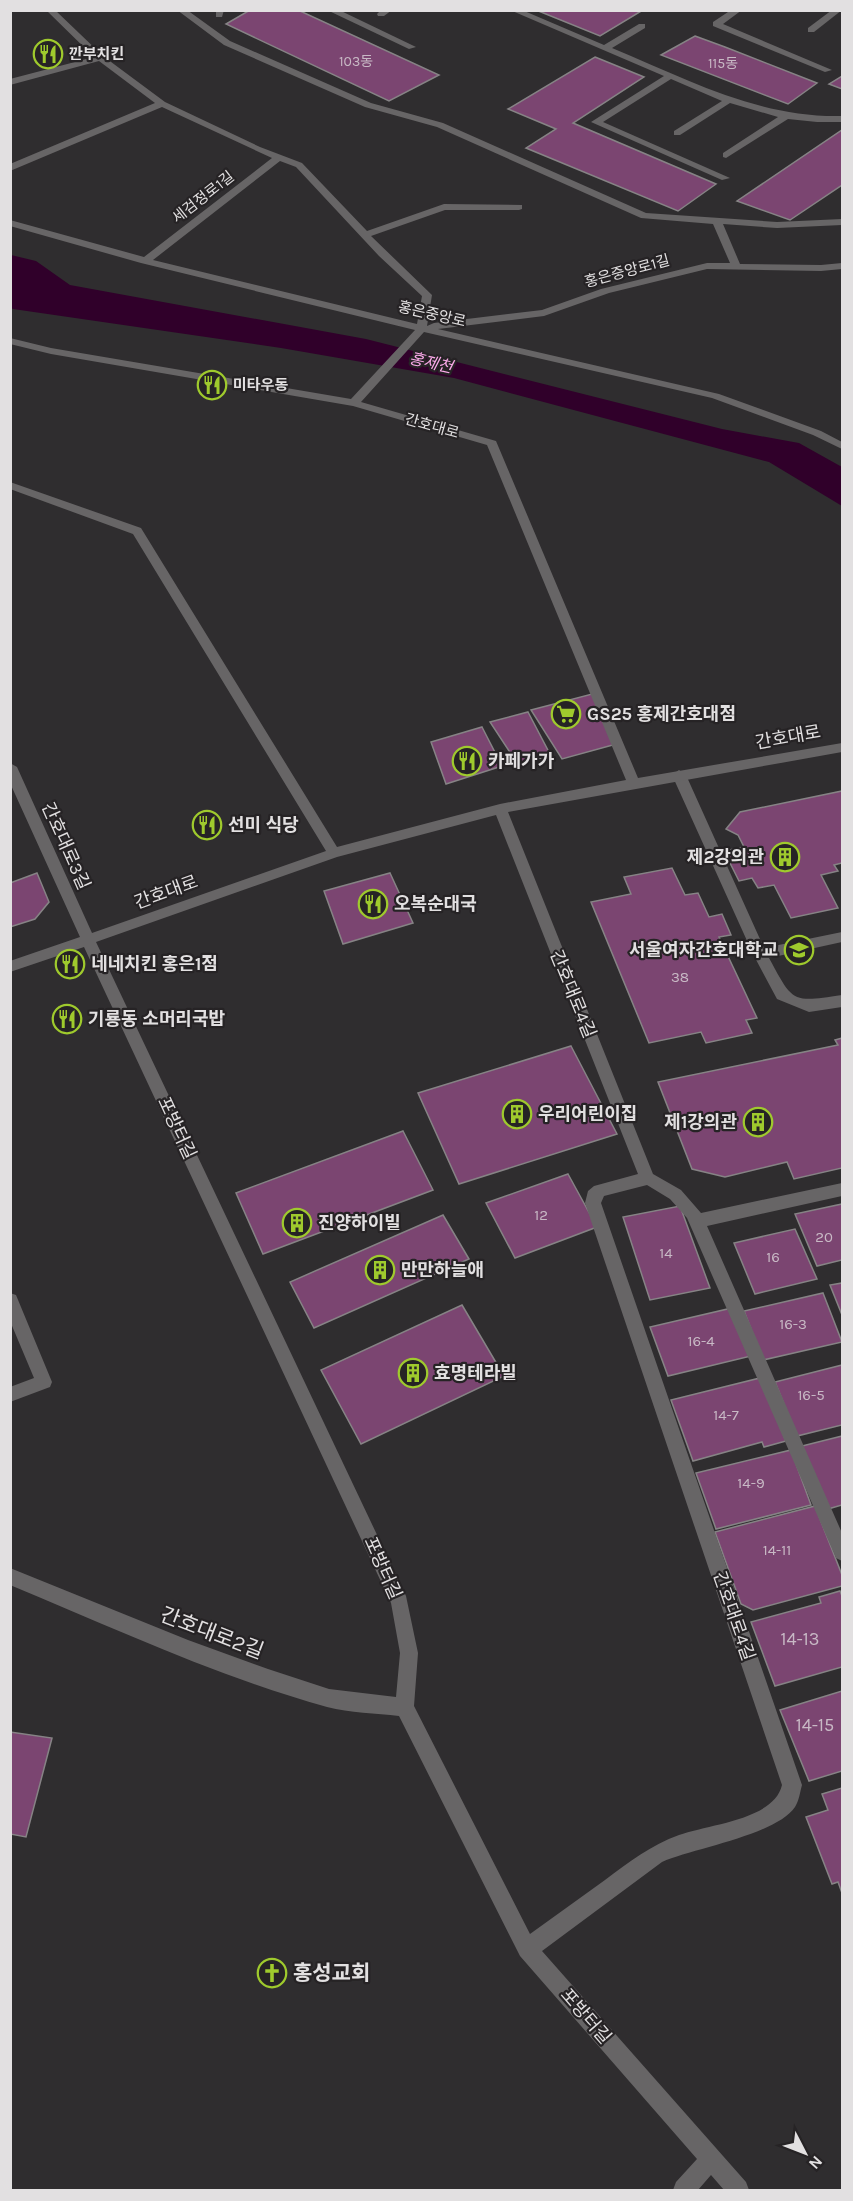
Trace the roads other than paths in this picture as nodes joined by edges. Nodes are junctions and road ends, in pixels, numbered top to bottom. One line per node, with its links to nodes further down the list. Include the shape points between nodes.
1 (50, 10): 11 (street)
2 (181, 10): 25 (street, via 227,43 368,105 440,125 644,216)
3 (331, 10): 9 (street)
4 (514, 10): 10 (street)
5 (738, 10): 12 (street, via 716,24)
6 (838, 10): 8 (street)
7 (642, 26): 10 (street)
8 (812, 30)
9 (412, 47)
10 (604, 48): 13 (street)
11 (100, 58): 14 (street); 16 (street)
12 (828, 70)
13 (670, 75): 15 (street); 23 (street, via 596,122)
14 (10, 82)
15 (731, 99): 17 (street); 19 (street)
16 (162, 104): 21 (street); 22 (street)
17 (786, 116): 18 (street, via 822,121); 20 (street)
18 (843, 119)
19 (676, 133)
20 (726, 155)
21 (279, 157): 28 (street, via 299,165); 29 (street, 세검정로1길)
22 (10, 168)
23 (725, 178)
24 (519, 207): 28 (street, via 444,207)
25 (717, 221): 27 (street, via 777,225); 30 (street)
26 (10, 222): 29 (street, 홍은중앙로)
27 (842, 222)
28 (365, 236): 32 (street, via 427,295)
29 (146, 261): 32 (street, 홍은중앙로)
30 (736, 266): 31 (street, 홍은중앙로1길); 32 (street, 홍은중앙로1길, via 708,266 605,291 544,313)
31 (843, 266)
32 (422, 328): 34 (street); 35 (street, 홍은중앙로, via 715,396)
33 (10, 341): 34 (street, 간호대로)
34 (354, 403): 40 (street, 간호대로, via 492,443)
35 (843, 446)
36 (13, 488): 42 (street, via 137,531)
37 (843, 747): 39 (street, 간호대로)
38 (10, 767): 44 (street, 간호대로3길)
39 (679, 776): 40 (street, 간호대로); 45 (street)
40 (634, 783): 41 (street, 간호대로)
41 (500, 809): 42 (street, 간호대로); 48 (street, 간호대로4길)
42 (334, 853): 44 (street, 간호대로)
43 (843, 937): 45 (street)
44 (88, 940): 46 (street, 간호대로); 55 (street, 포방터길, via 399,1602 409,1653)
45 (760, 954): 47 (street, via 777,987 790,1000 809,1006)
46 (10, 967)
47 (843, 1001)
48 (647, 1178): 50 (street, via 676,1195); 56 (street, 간호대로4길, via 599,1191 593,1203 792,1785 791,1794 774,1814 655,1855)
49 (843, 1189): 50 (street)
50 (697, 1221): 53 (street)
51 (10, 1300): 52 (street, via 44,1382)
52 (10, 1395)
53 (843, 1552)
54 (10, 1576): 55 (street, 간호대로2길, via 189,1649 329,1698)
55 (405, 1707): 56 (street, 포방터길)
56 (527, 1948): 57 (street, 포방터길)
57 (711, 2159): 58 (street); 59 (street, 포방터길)
58 (684, 2190)
59 (738, 2190)

